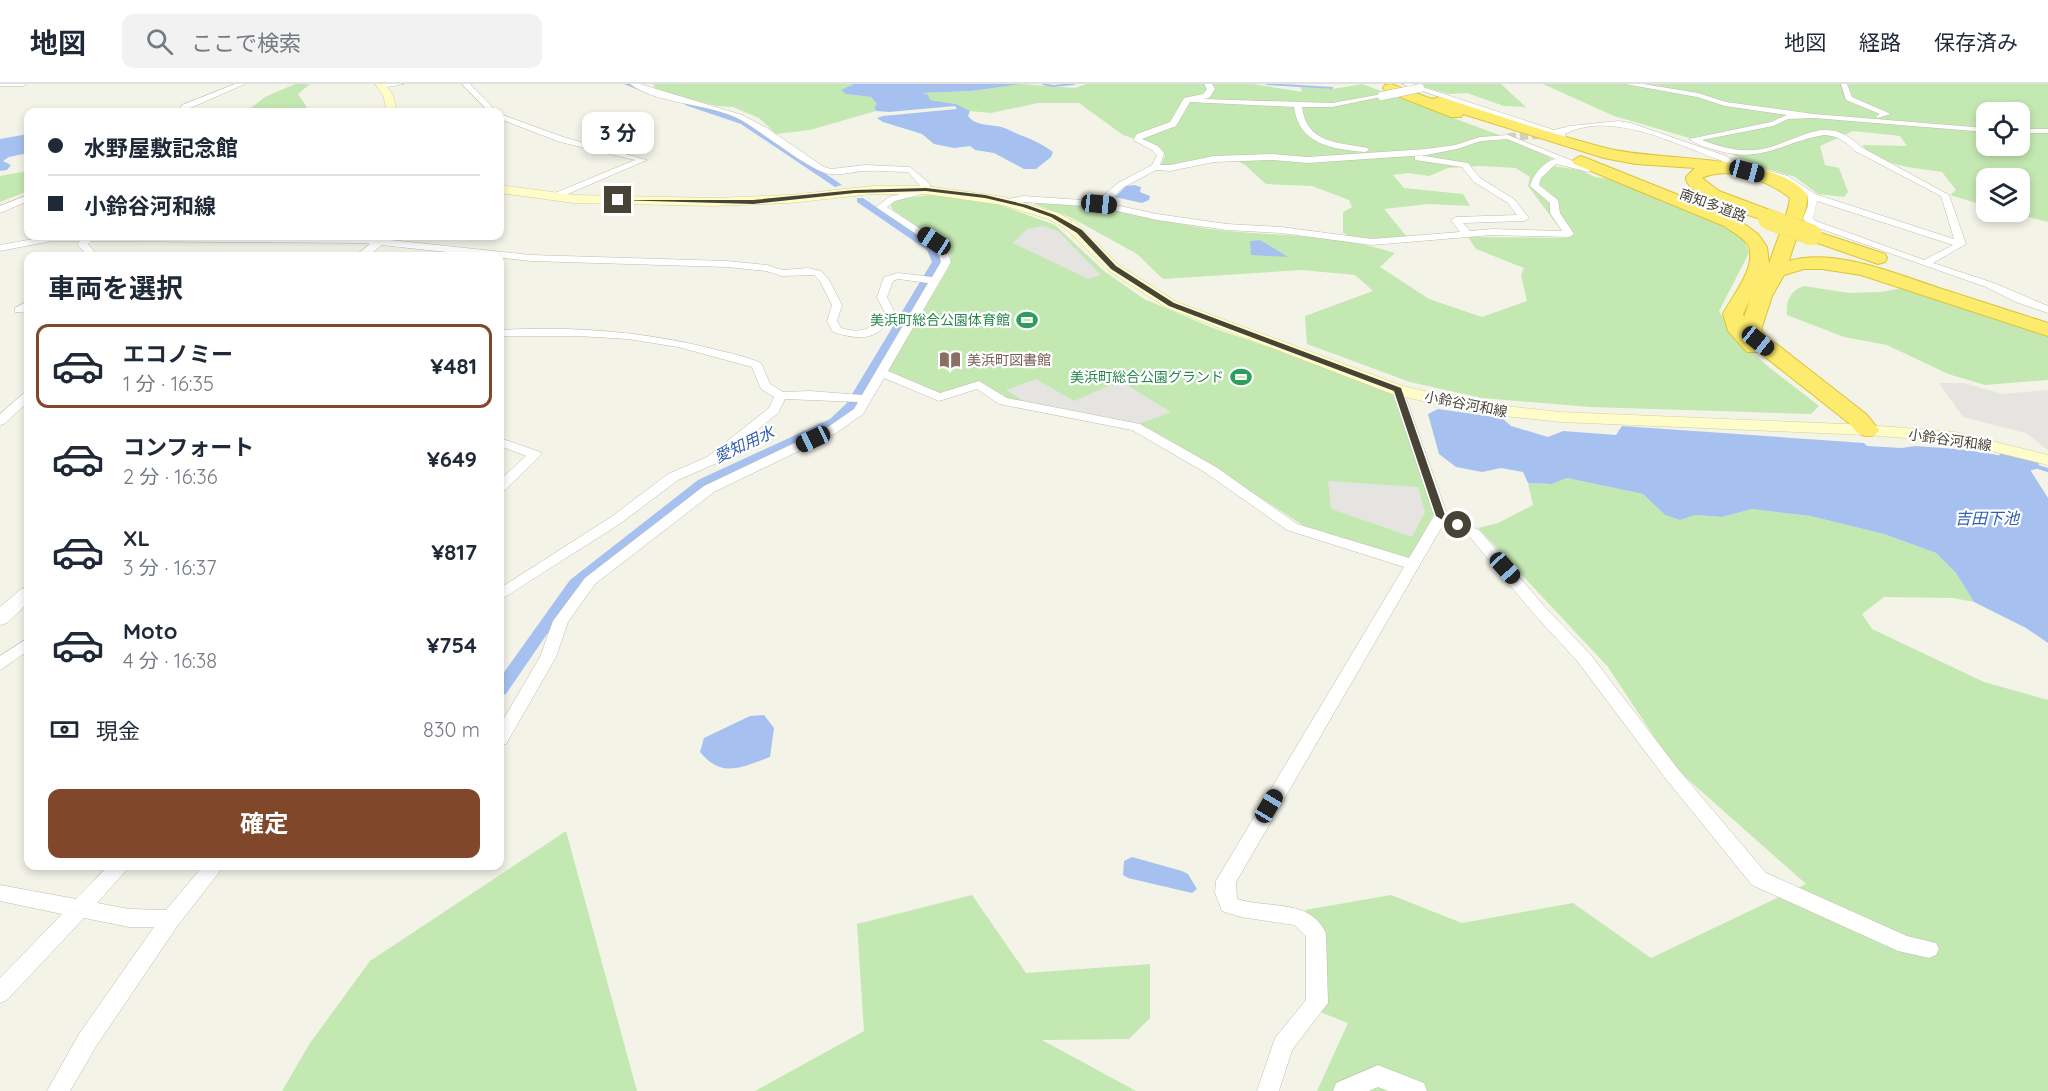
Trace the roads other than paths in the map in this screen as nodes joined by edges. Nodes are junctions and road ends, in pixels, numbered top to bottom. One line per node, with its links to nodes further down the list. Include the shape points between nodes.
1 (0, 84): 2 (street)
2 (23, 84)
3 (241, 84): 16 (street)
4 (400, 84): 9 (street)
5 (466, 84): 18 (street)
6 (634, 84): 32 (street, via 749,120 821,169 910,170 927,186)
7 (1208, 84): 14 (street, via 1211,89 1206,96)
8 (1629, 84): 19 (street, via 1698,95 1725,104)
9 (381, 85): 17 (main road)
10 (1390, 87): 12 (street, bridge); 12 (street); 13 (highway, 南知多道路); 15 (street, via 1332,105); 39 (highway, 南知多道路); 53 (highway, via 1716,216 1752,238)
11 (1844, 87): 20 (street, via 1849,98 1887,114)
12 (1420, 88): 13 (street); 25 (street)
13 (1438, 93): 39 (highway, 南知多道路); 53 (highway, via 1604,153 1726,166 1782,183 1799,196 1799,205)
14 (1187, 100): 15 (street); 30 (street, via 1173,124 1137,140 1161,155)
15 (1298, 105): 28 (street, via 1302,125 1323,141)
16 (184, 108)
17 (391, 108)
18 (489, 108)
19 (1814, 116): 20 (street); 26 (street, via 1786,117 1773,124 1693,139)
20 (1841, 117): 22 (street)
21 (504, 118): 34 (street, via 563,140 643,160)
22 (1976, 129)
23 (2030, 131): 24 (street)
24 (2048, 131)
25 (1553, 133): 27 (street, via 1618,123); 29 (street, via 1623,152)
26 (1705, 144): 27 (street); 46 (street, via 1721,150 1760,152 1812,134 1839,134 1858,149 1945,195)
27 (1692, 147): 29 (street)
28 (1392, 154): 30 (street, via 1307,160 1214,159 1170,168); 40 (street, via 1465,165 1477,180 1511,201 1524,218 1456,220); 40 (street, via 1508,137 1588,169 1554,161 1537,177 1534,186 1555,202 1555,213 1569,234)
29 (1731, 163): 33 (street, via 1772,172)
30 (1155, 167): 37 (street, via 1121,185)
31 (504, 190): 34 (main road, 小鈴谷河和線)
32 (926, 190): 34 (main road, 小鈴谷河和線, via 855,191 737,202); 36 (main road, 小鈴谷河和線); 54 (street, via 892,199 881,207 942,247 946,261)
33 (1812, 196): 46 (street); 52 (street, via 1808,219 1813,223)
34 (553, 197)
35 (24, 199): 38 (street)
36 (1004, 201): 37 (street); 61 (main road, 小鈴谷河和線, via 1070,225 1114,268 1172,305)
37 (1099, 204): 40 (street, via 1227,227 1372,242)
38 (0, 210)
39 (1768, 220): 41 (highway, 南知多道路); 53 (highway, via 1713,195 1698,186 1694,177 1700,172 1717,170 1751,175 1779,186 1792,199)
40 (1467, 234)
41 (1810, 235): 52 (highway, 南知多道路); 57 (highway, 南知多道路)
42 (42, 240): 47 (street)
43 (86, 240): 48 (street, via 82,244)
44 (382, 240): 49 (street)
45 (391, 240): 50 (street)
46 (1961, 244): 52 (street)
47 (0, 248)
48 (89, 252)
49 (366, 252)
50 (484, 252)
51 (504, 255): 54 (street, via 727,264 782,273 817,273 837,305 832,321 837,330 850,334 871,334 884,324 890,311 882,297 888,279 898,276)
52 (1915, 266): 55 (street, via 1990,285); 56 (highway, 南知多道路)
53 (1769, 267): 58 (highway, via 1822,263 1864,270); 66 (highway, via 1733,314 1739,332 1839,413)
54 (935, 281): 60 (street)
55 (2048, 310)
56 (2048, 319)
57 (2048, 325)
58 (2048, 330)
59 (504, 333): 62 (street, via 600,332 677,342 757,365 765,386)
60 (883, 373): 63 (street); 71 (street, via 939,397 979,386 1003,401 1136,427 1211,470 1292,527)
61 (1398, 390): 66 (main road, 小鈴谷河和線, via 1442,402 1513,413); 70 (street)
62 (781, 396): 63 (street); 72 (street, via 774,410 712,460 673,477 616,520)
63 (867, 399): 77 (street, via 859,411 832,430 718,483 590,581 561,621 548,657)
64 (24, 400): 65 (street)
65 (0, 421)
66 (1867, 430): 68 (main road, 小鈴谷河和線, via 1955,438)
67 (504, 443): 69 (street, via 535,455)
68 (2048, 460)
69 (504, 483)
70 (1441, 516): 71 (street); 83 (street, via 1475,534 1584,658 1672,774 1759,879 1905,945)
71 (1411, 564): 86 (street, via 1226,881 1228,905 1299,917 1316,933 1317,1003 1283,1045)
72 (504, 592)
73 (24, 597): 74 (street)
74 (0, 618)
75 (24, 646): 76 (street)
76 (0, 664)
77 (504, 733)
78 (116, 870): 81 (street)
79 (211, 870): 82 (street)
80 (0, 893): 81 (street)
81 (80, 908): 82 (street, via 129,918); 84 (street)
82 (171, 919): 85 (street, via 87,1041)
83 (1929, 949)
84 (0, 993)
85 (58, 1091)
86 (1268, 1091)
87 (1344, 1091): 88 (street, via 1378,1076)
88 (1416, 1091)

